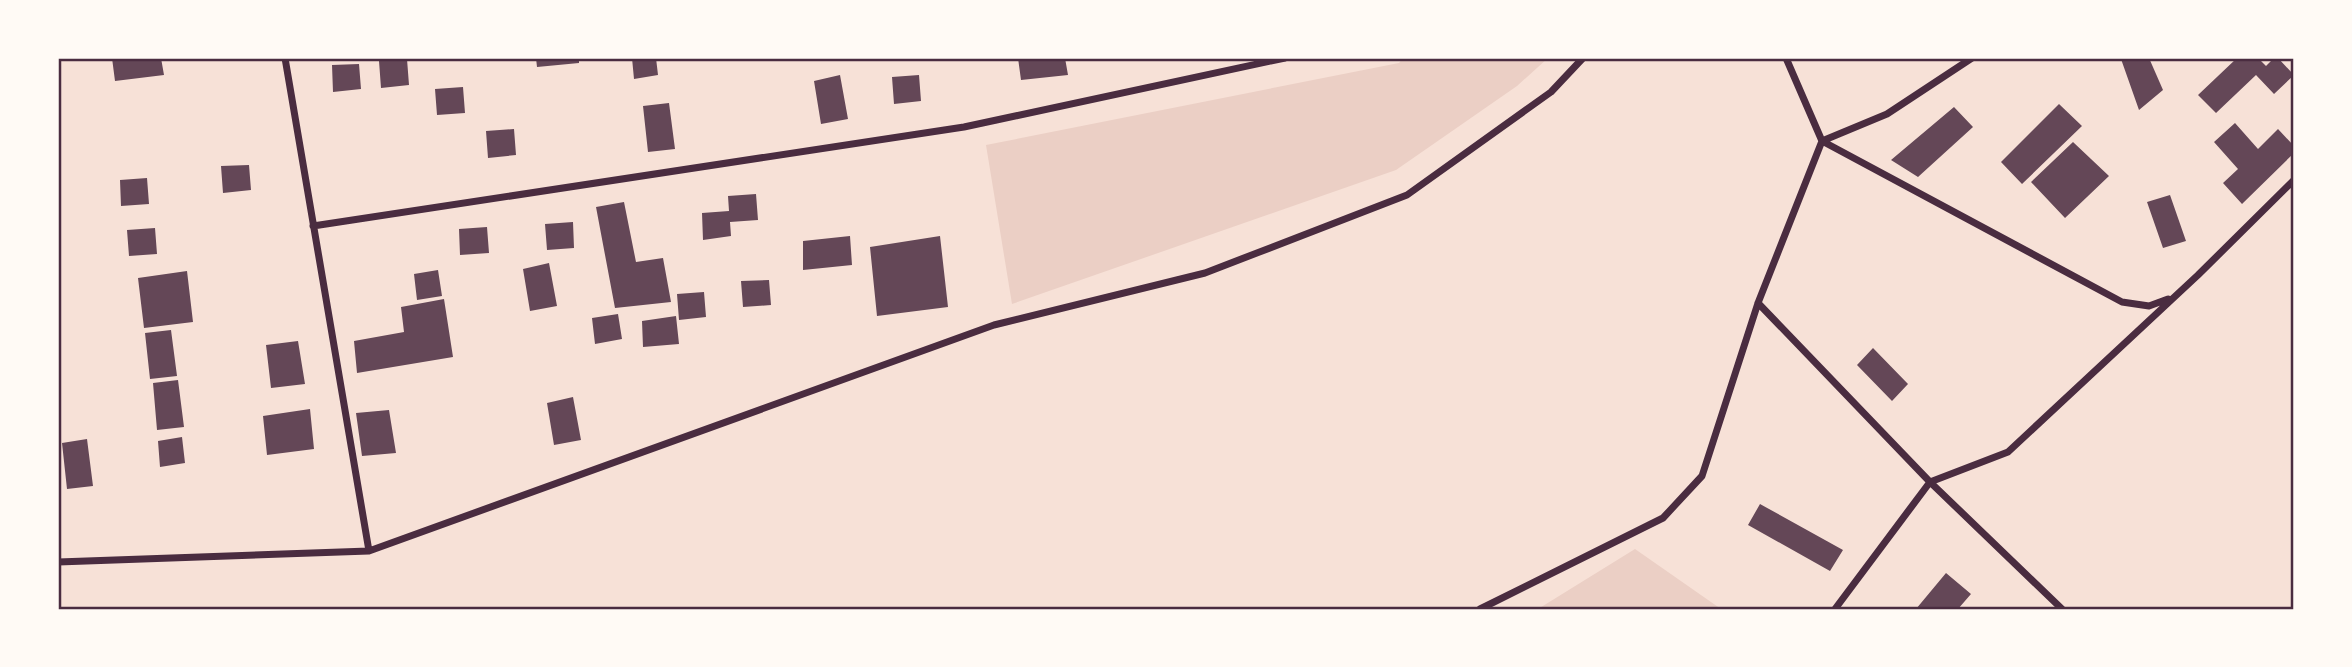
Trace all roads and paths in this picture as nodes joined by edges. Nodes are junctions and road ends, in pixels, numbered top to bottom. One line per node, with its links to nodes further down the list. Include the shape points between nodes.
1 (285, 58): 8 (street)
2 (1285, 58): 8 (street, via 964,127)
3 (1583, 58): 12 (street, via 1551,92 1407,195 1205,273 994,325)
4 (1786, 58): 6 (street)
5 (1972, 58): 6 (street, via 1887,114)
6 (1822, 141): 9 (street, via 2123,302 2149,306); 10 (street)
7 (2294, 180): 9 (street)
8 (313, 226): 12 (street)
9 (2173, 297): 11 (street, via 2008,452)
10 (1758, 303): 11 (street); 14 (street, via 1702,476 1663,518)
11 (1930, 482): 15 (street); 16 (street)
12 (369, 551): 13 (street)
13 (58, 562)
14 (1480, 609)
15 (1835, 609)
16 (2062, 609)

